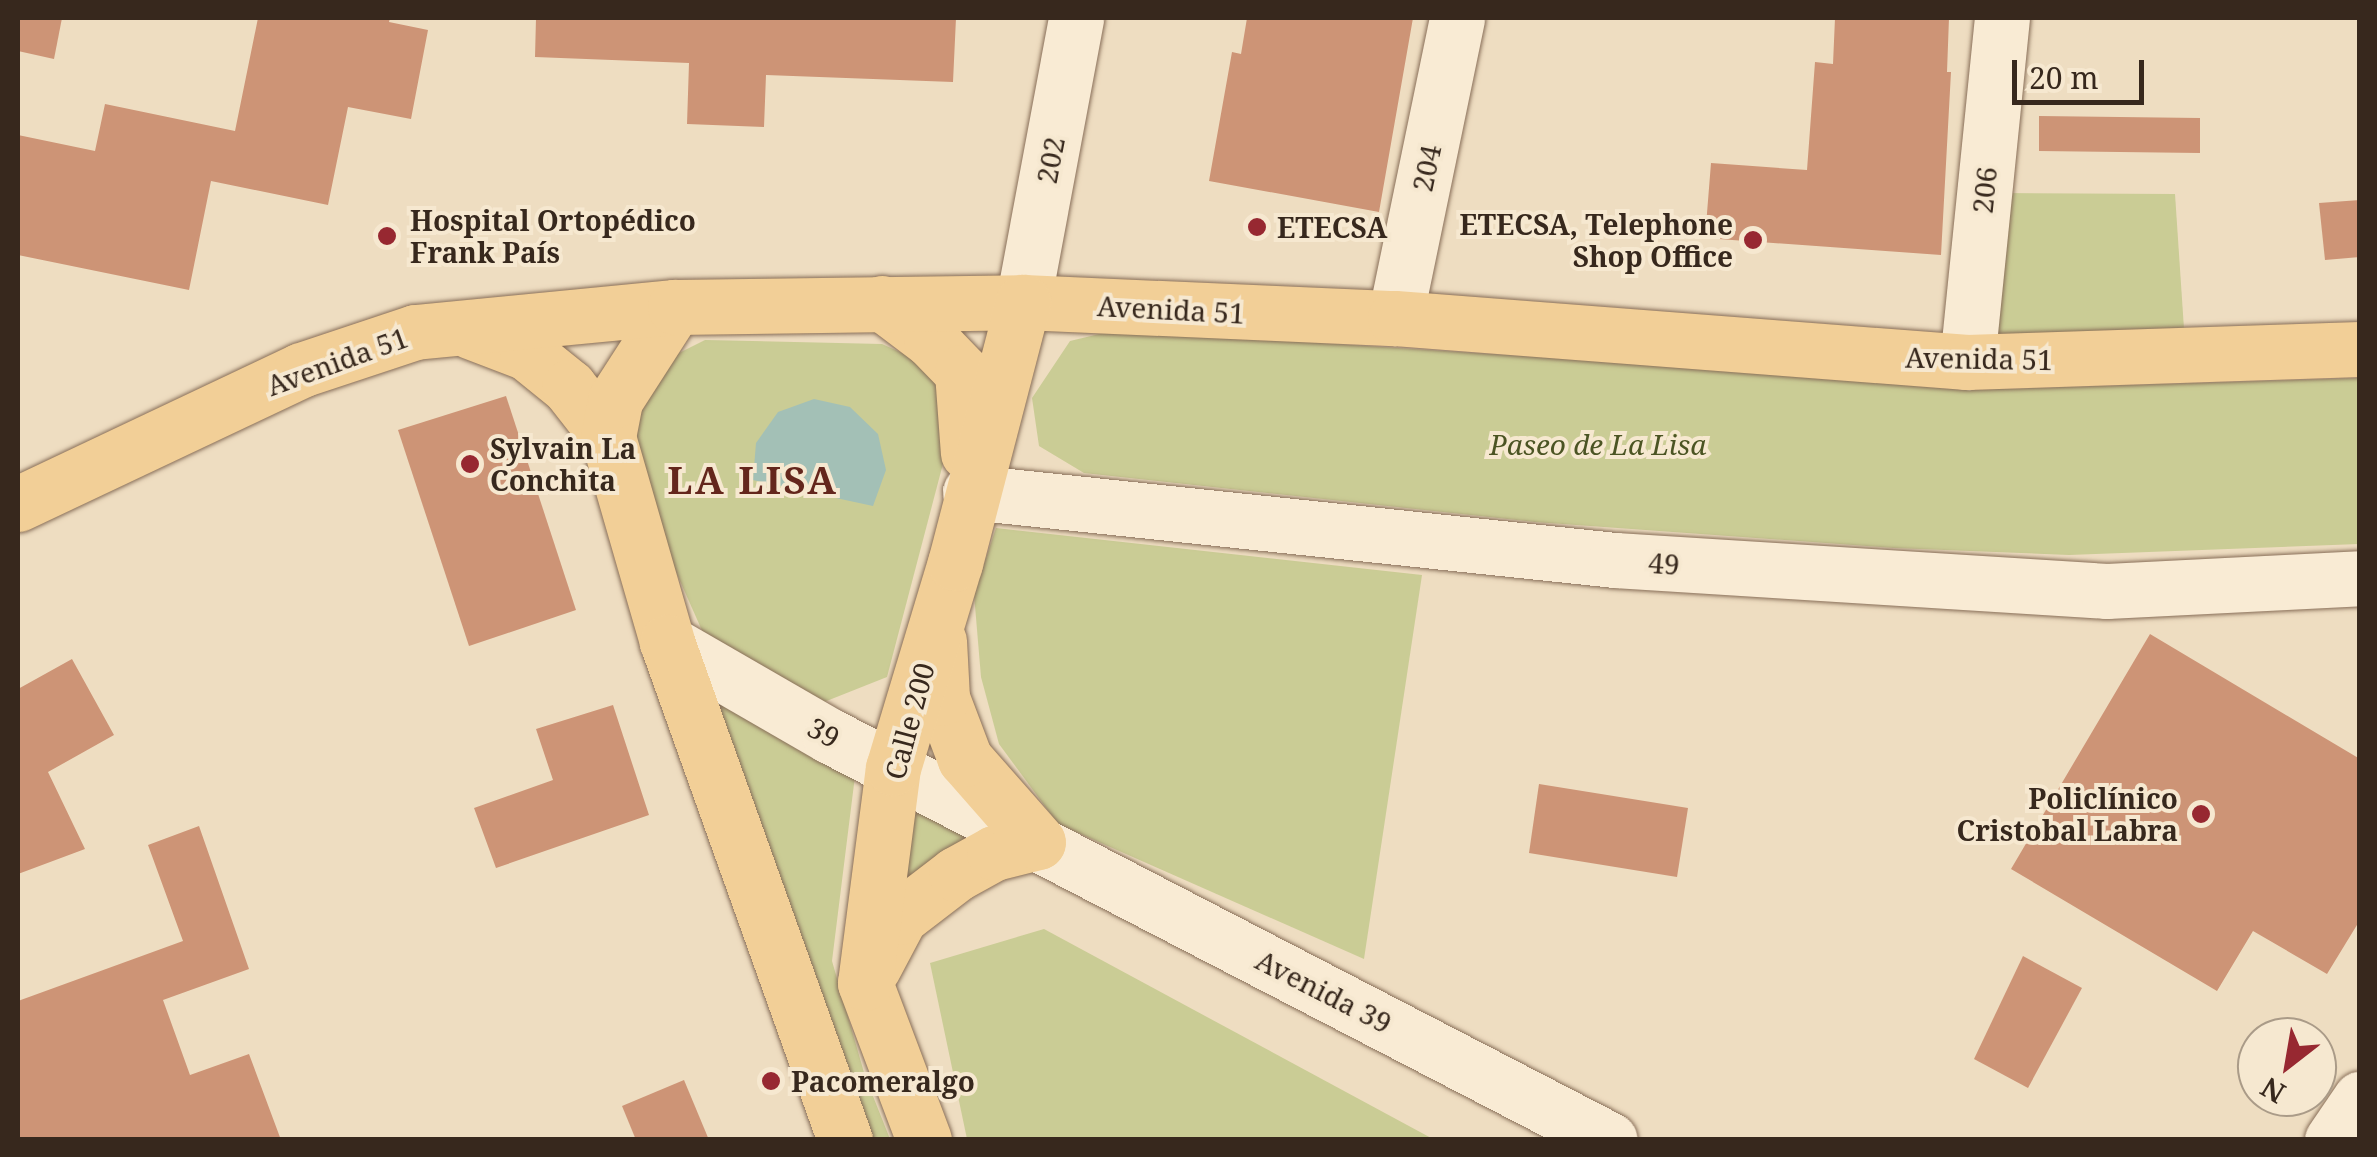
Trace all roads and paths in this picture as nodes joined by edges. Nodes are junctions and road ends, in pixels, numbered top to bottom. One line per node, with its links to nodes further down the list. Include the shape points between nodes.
1 (1076, 18): 4 (street, 202)
2 (1457, 18): 7 (street, 204)
3 (2002, 18): 10 (street, 206)
4 (1023, 302): 5 (main road, Avenida 51); 7 (main road, Avenida 51); 12 (main road, Calle 200)
5 (882, 303): 6 (main road, Avenida 51); 12 (main road, via 962,372)
6 (676, 307): 8 (main road, Avenida 51); 11 (main road, via 616,400)
7 (1395, 318): 10 (main road, Avenida 51)
8 (468, 330): 11 (main road, via 528,352 569,387); 13 (main road, Avenida 51, via 414,332 300,370)
9 (2360, 349): 10 (main road, Avenida 51)
10 (1966, 362)
11 (608, 437): 16 (main road)
12 (970, 492): 14 (street, 49, via 1615,560 2106,591); 15 (main road, Calle 200)
13 (18, 504)
14 (2360, 578)
15 (937, 618): 17 (main road, Calle 200); 18 (main road, via 942,698 964,759)
16 (668, 642): 17 (street, 39); 21 (main road)
17 (892, 768): 18 (street, 39); 19 (main road, Calle 200)
18 (1038, 842): 19 (main road, via 956,874 900,917); 23 (street, Avenida 39)
19 (865, 983): 22 (main road, Calle 200)
20 (2360, 1099): 24 (street)
21 (845, 1140)
22 (924, 1140)
23 (1610, 1140)
24 (2332, 1140)

